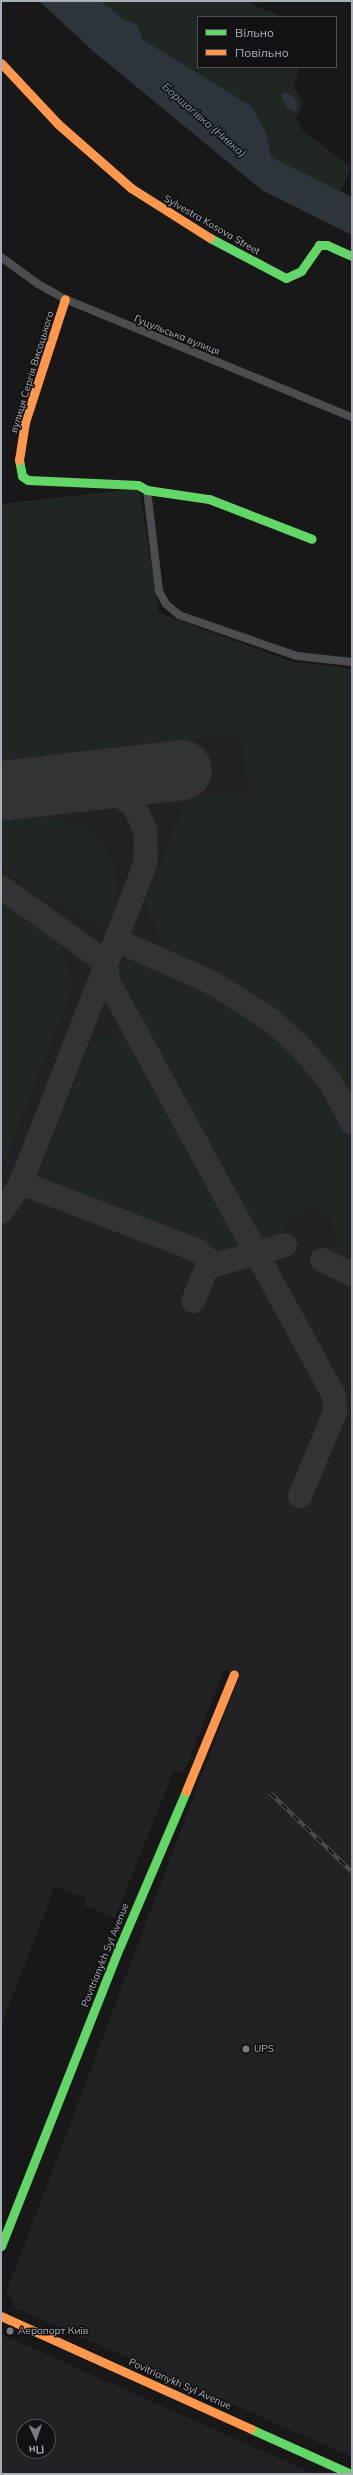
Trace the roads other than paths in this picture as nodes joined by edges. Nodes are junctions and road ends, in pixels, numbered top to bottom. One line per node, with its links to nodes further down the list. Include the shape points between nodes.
1 (1, 62): 2 (street, Sylvestra Kosova Street, via 58,124 131,188 181,222 243,257 286,278 301,271 319,245)
2 (352, 256)
3 (1, 257): 4 (street, Гуцульська вулиця, via 38,284)
4 (66, 299): 5 (street, Гуцульська вулиця); 6 (street, вулиця Сергія Висоцького, via 25,422 19,457 22,476 37,481 138,485)
5 (352, 417)
6 (147, 490): 7 (street, via 209,499); 8 (street, via 159,591 166,604 174,611 297,656)
7 (312, 539)
8 (352, 662)
9 (234, 1674): 10 (street, Povitrianykh Syl Avenue, via 120,1946)
10 (1, 2246)
11 (1, 2316): 12 (street, Povitrianykh Syl Avenue)
12 (351, 2474)

